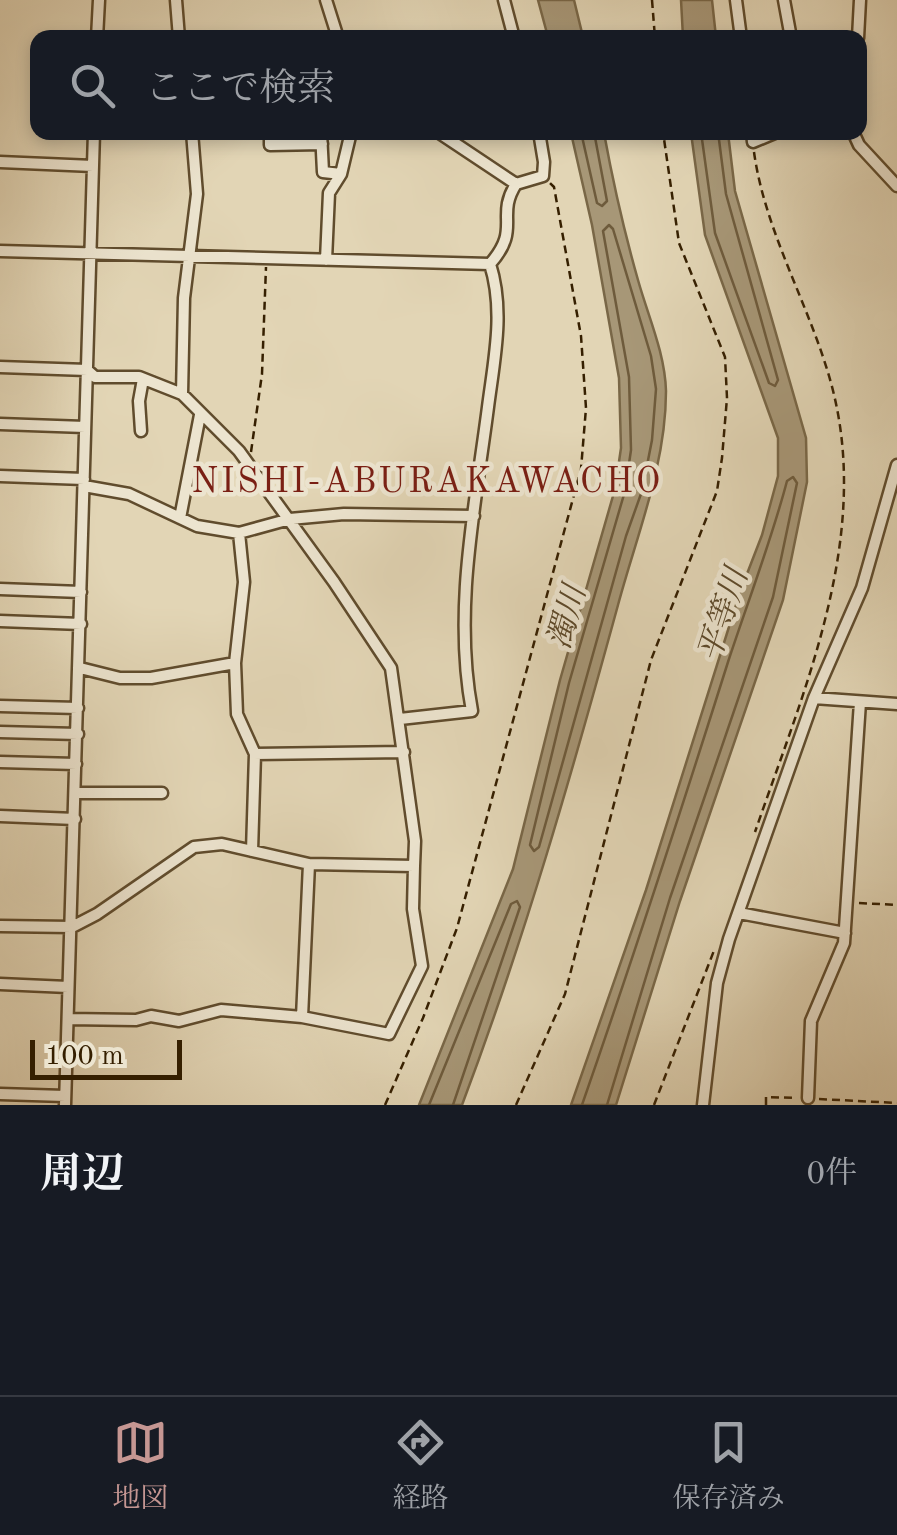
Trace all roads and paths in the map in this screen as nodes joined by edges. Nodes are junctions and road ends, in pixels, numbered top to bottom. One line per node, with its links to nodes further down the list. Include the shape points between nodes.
1 (99, 0): 9 (street)
2 (176, 0): 10 (street)
3 (326, 0): 11 (street)
4 (504, 0): 12 (street)
5 (652, 0): 13 (path)
6 (736, 0): 14 (street)
7 (784, 0): 15 (street)
8 (860, 0): 16 (street)
9 (97, 30)
10 (178, 30)
11 (335, 30)
12 (512, 30)
13 (654, 30)
14 (739, 30)
15 (790, 30)
16 (858, 30)
17 (94, 140): 29 (street)
18 (193, 140): 36 (street, via 197,194)
19 (270, 140): 20 (street)
20 (307, 140)
21 (322, 140): 30 (street, via 323,172)
22 (349, 140): 30 (street)
23 (450, 140): 32 (street)
24 (540, 140): 31 (street)
25 (664, 140): 98 (path, via 679,243 725,357 722,458 712,504 651,660 565,994)
26 (753, 140): 78 (path, via 765,196 831,382 846,453 840,545 822,637)
27 (857, 140): 33 (street)
28 (0, 162): 29 (street)
29 (93, 166): 35 (street)
30 (340, 174): 38 (street, via 329,193)
31 (543, 176): 32 (street); 97 (path, via 554,187 582,336 586,408 580,469 462,912)
32 (516, 184): 39 (street, via 506,200 508,240)
33 (897, 186)
34 (0, 251): 35 (street)
35 (91, 254): 36 (street); 41 (street)
36 (188, 256): 37 (street); 43 (street)
37 (266, 260): 38 (street); 48 (path, via 259,413 253,451)
38 (326, 260): 39 (street)
39 (490, 264): 52 (street, via 498,340)
40 (0, 367): 41 (street)
41 (87, 370): 42 (street, via 95,378); 46 (street)
42 (143, 379): 43 (street); 47 (street)
43 (182, 394): 44 (street)
44 (200, 414): 53 (street); 54 (street, via 239,451)
45 (0, 424): 46 (street)
46 (86, 427): 51 (street)
47 (141, 431)
48 (242, 456)
49 (897, 466): 62 (street, via 875,552)
50 (0, 476): 51 (street)
51 (84, 483): 53 (street, via 129,494); 57 (street)
52 (474, 516): 54 (street); 67 (street, via 464,588 464,669 472,711)
53 (180, 518): 55 (street)
54 (290, 519): 55 (street); 67 (street, via 391,668)
55 (240, 533): 60 (street, via 244,582)
56 (0, 589): 57 (street)
57 (81, 592): 59 (street)
58 (0, 621): 59 (street)
59 (80, 624): 61 (street)
60 (235, 664): 61 (street, via 151,678); 71 (street, via 237,714)
61 (80, 668): 66 (street)
62 (814, 698): 63 (street); 84 (street)
63 (860, 702): 64 (street); 82 (street)
64 (897, 704)
65 (0, 706): 66 (street)
66 (78, 708): 69 (street)
67 (400, 718): 70 (street)
68 (0, 732): 69 (street)
69 (78, 734): 73 (street)
70 (404, 752): 71 (street); 81 (street)
71 (255, 754): 79 (street)
72 (0, 762): 73 (street)
73 (76, 764): 74 (street)
74 (76, 793): 75 (street); 77 (street)
75 (162, 793)
76 (0, 816): 77 (street)
77 (75, 819): 86 (street)
78 (754, 836)
79 (252, 851): 80 (street); 86 (street, via 194,847)
80 (309, 864): 81 (street); 91 (street)
81 (414, 866): 91 (street, via 422,966 388,1034)
82 (848, 903): 83 (path); 87 (street)
83 (897, 905)
84 (738, 912): 87 (street); 100 (street, via 718,983)
85 (0, 926): 86 (street)
86 (72, 927): 90 (street)
87 (845, 933): 94 (street, via 811,1021)
88 (716, 945): 99 (path)
89 (0, 984): 90 (street)
90 (68, 987): 92 (street)
91 (302, 1017): 92 (street, via 221,1010 180,1020)
92 (68, 1019): 95 (street)
93 (0, 1094): 95 (street)
94 (808, 1098): 96 (path); 101 (path, via 766,1097)
95 (65, 1101)
96 (897, 1103)
97 (385, 1105)
98 (516, 1105)
99 (654, 1105)
100 (702, 1105)
101 (766, 1105)

